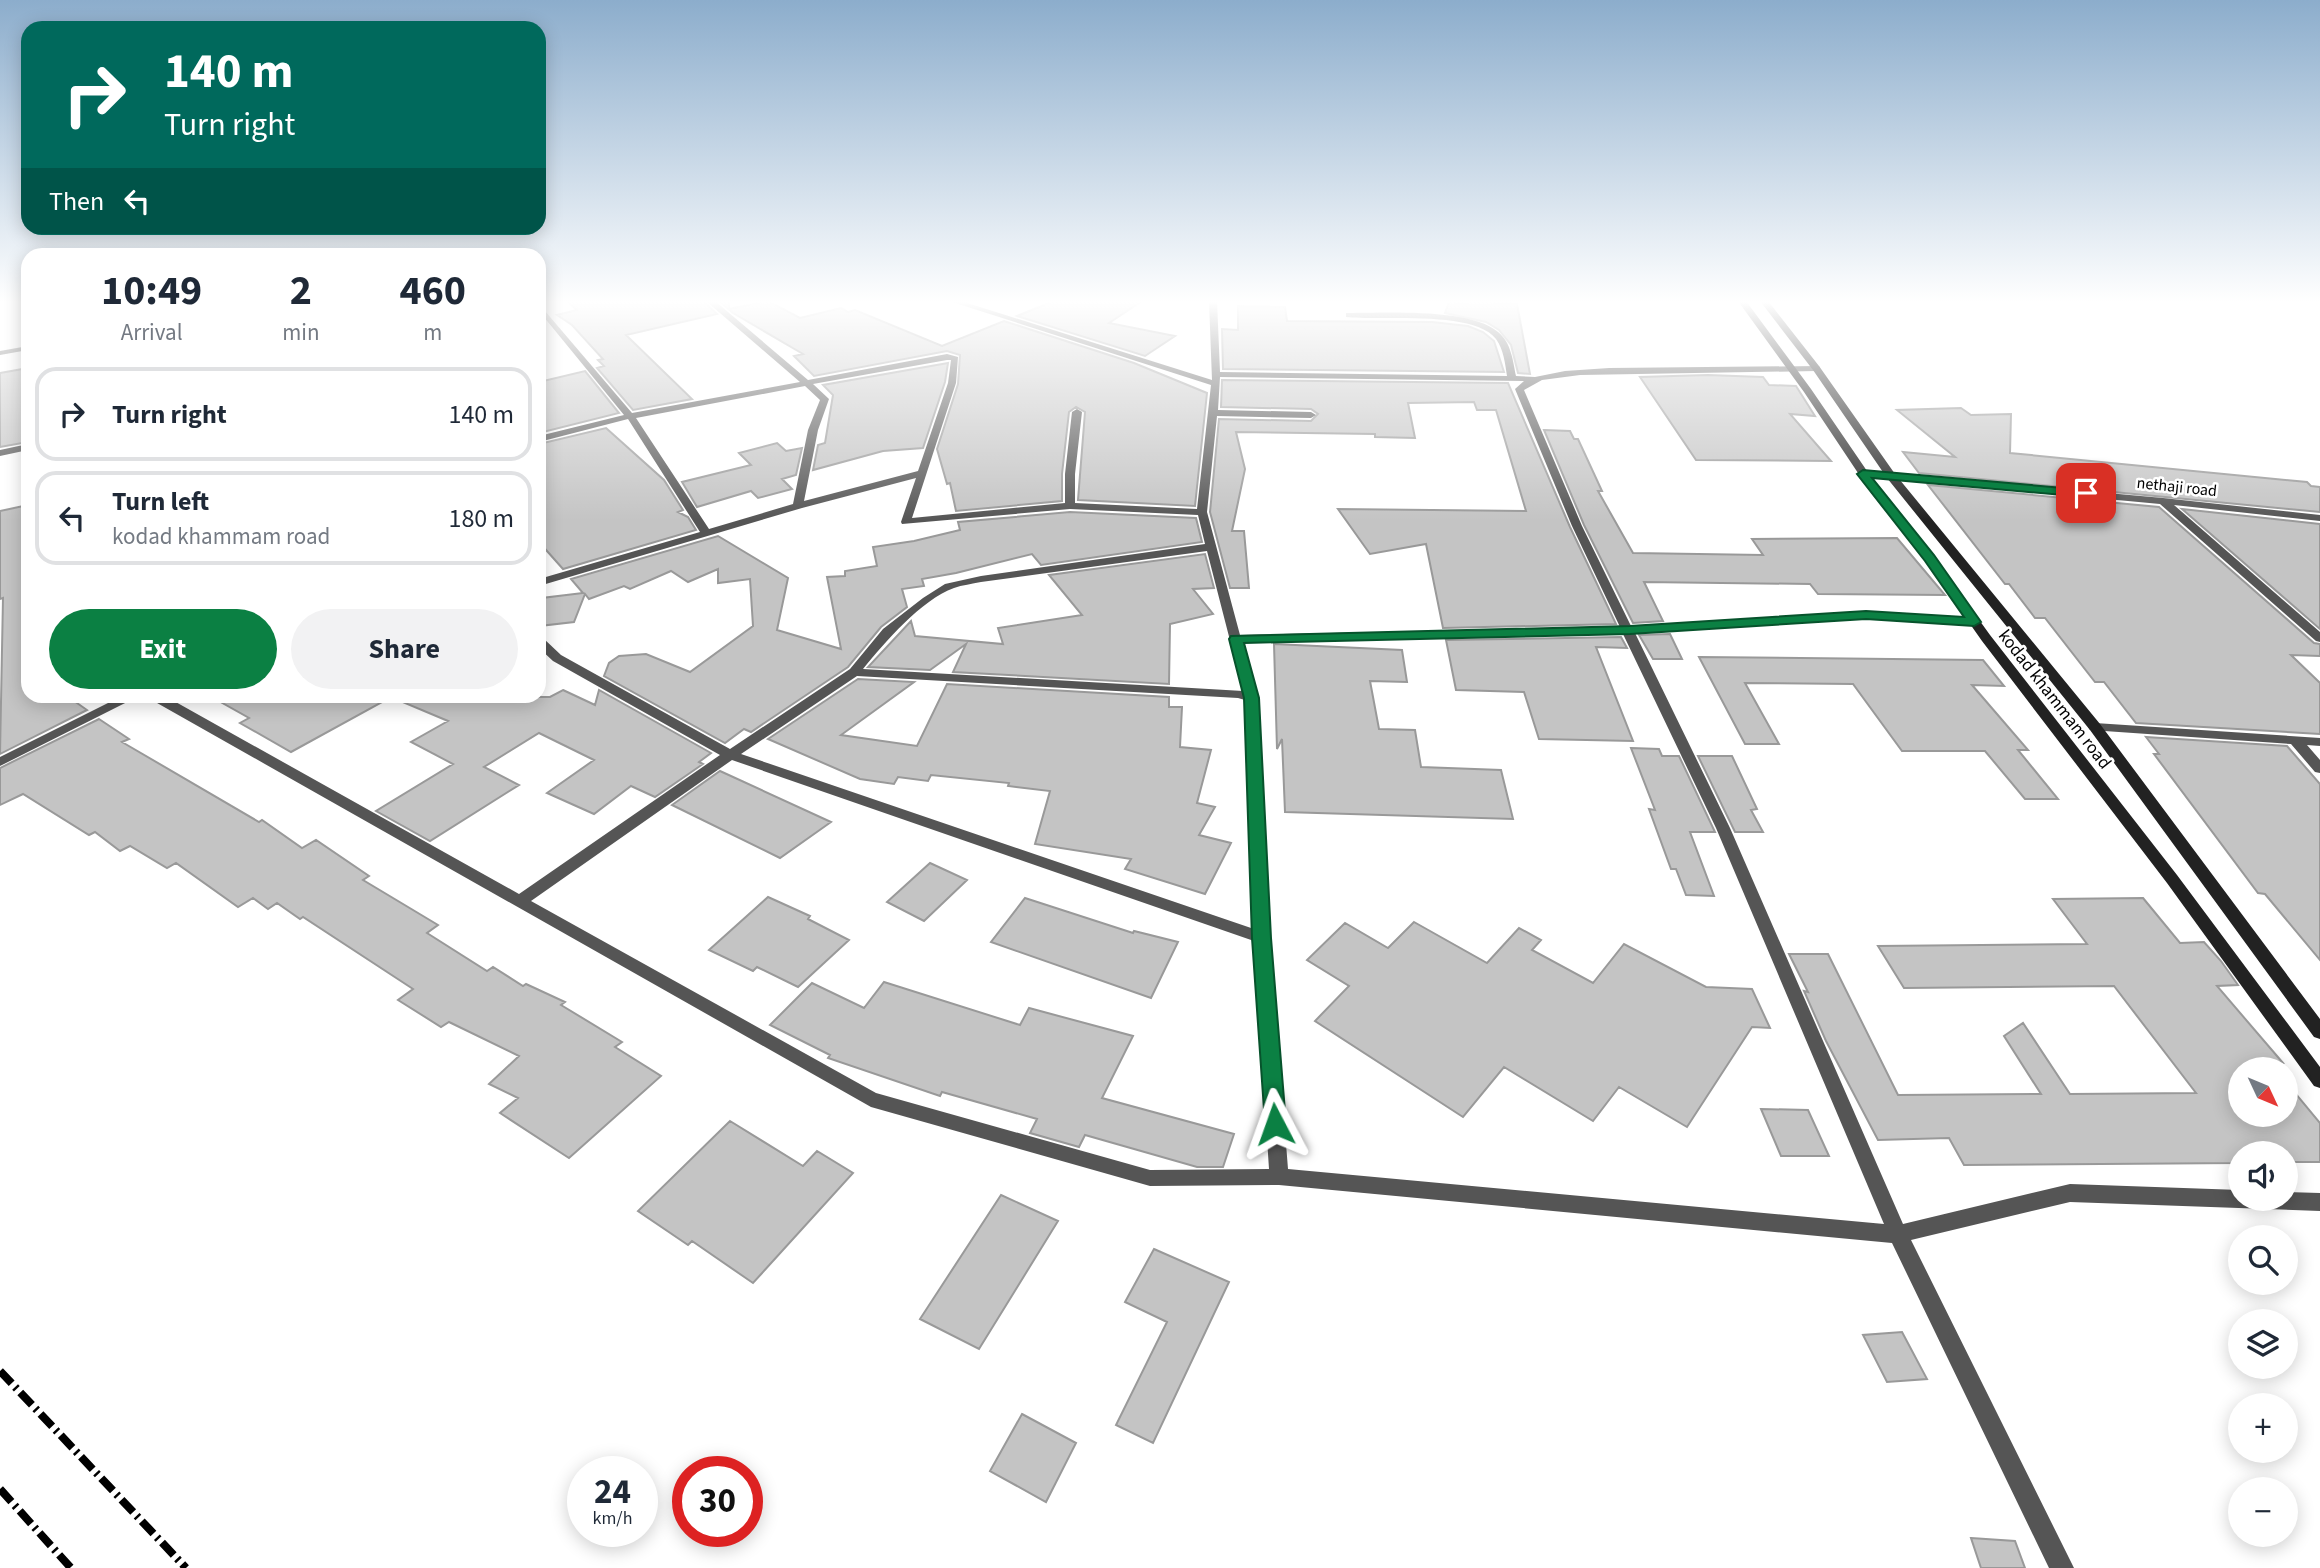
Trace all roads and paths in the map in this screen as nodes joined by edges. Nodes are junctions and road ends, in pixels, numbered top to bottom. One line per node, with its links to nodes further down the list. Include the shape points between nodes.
1 (595, 374): 18 (street)
2 (798, 374): 14 (street)
3 (849, 374): 14 (street)
4 (953, 374): 22 (street)
5 (1199, 374): 11 (street)
6 (1215, 374): 11 (street)
7 (1511, 374): 12 (street)
8 (1569, 374): 13 (street)
9 (1795, 374): 23 (main road, kodad khammam road)
10 (1820, 374): 24 (main road, kodad khammam road)
11 (1215, 379): 12 (street); 16 (street)
12 (1512, 379): 13 (street)
13 (1540, 379): 34 (street, via 1524,384 1520,395 1577,526)
14 (807, 382): 18 (street); 26 (street, via 825,399 813,430)
15 (1076, 412): 27 (street)
16 (1213, 413): 17 (street); 28 (street)
17 (1311, 415)
18 (630, 416): 19 (street); 30 (street)
19 (546, 437)
20 (21, 448): 21 (street)
21 (0, 453)
22 (922, 473): 26 (street); 27 (street, via 906,523)
23 (1863, 474): 24 (street, nethaji road); 33 (main road, kodad khammam road)
24 (1891, 476): 25 (street, nethaji road); 42 (main road, kodad khammam road)
25 (2163, 500): 29 (street, nethaji road); 35 (street)
26 (798, 506): 30 (street)
27 (1070, 506): 28 (street)
28 (1202, 512): 31 (street)
29 (2320, 518)
30 (706, 534): 32 (street)
31 (1210, 547): 36 (street); 38 (street, via 949,586 887,632)
32 (546, 581)
33 (1974, 622): 34 (street, via 1866,615); 51 (main road, kodad khammam road, via 2172,879)
34 (1630, 630): 36 (street); 54 (street, via 1723,828)
35 (2320, 638)
36 (1236, 639): 39 (street)
37 (546, 648): 45 (street, via 556,658)
38 (854, 672): 39 (street); 45 (street)
39 (1251, 698): 49 (street)
40 (119, 703): 46 (street)
41 (167, 703): 48 (street)
42 (2095, 727): 43 (street); 50 (main road, kodad khammam road)
43 (2295, 740): 44 (street); 47 (street)
44 (2320, 742)
45 (730, 755): 48 (street); 49 (street)
46 (0, 762)
47 (2320, 769)
48 (520, 901): 52 (street, via 871,1099 1150,1178)
49 (1262, 938): 52 (street)
50 (2320, 1032)
51 (2320, 1082)
52 (1279, 1177): 54 (street)
53 (2320, 1202): 54 (street, via 2070,1194)
54 (1898, 1234): 55 (street)
55 (2062, 1568)

